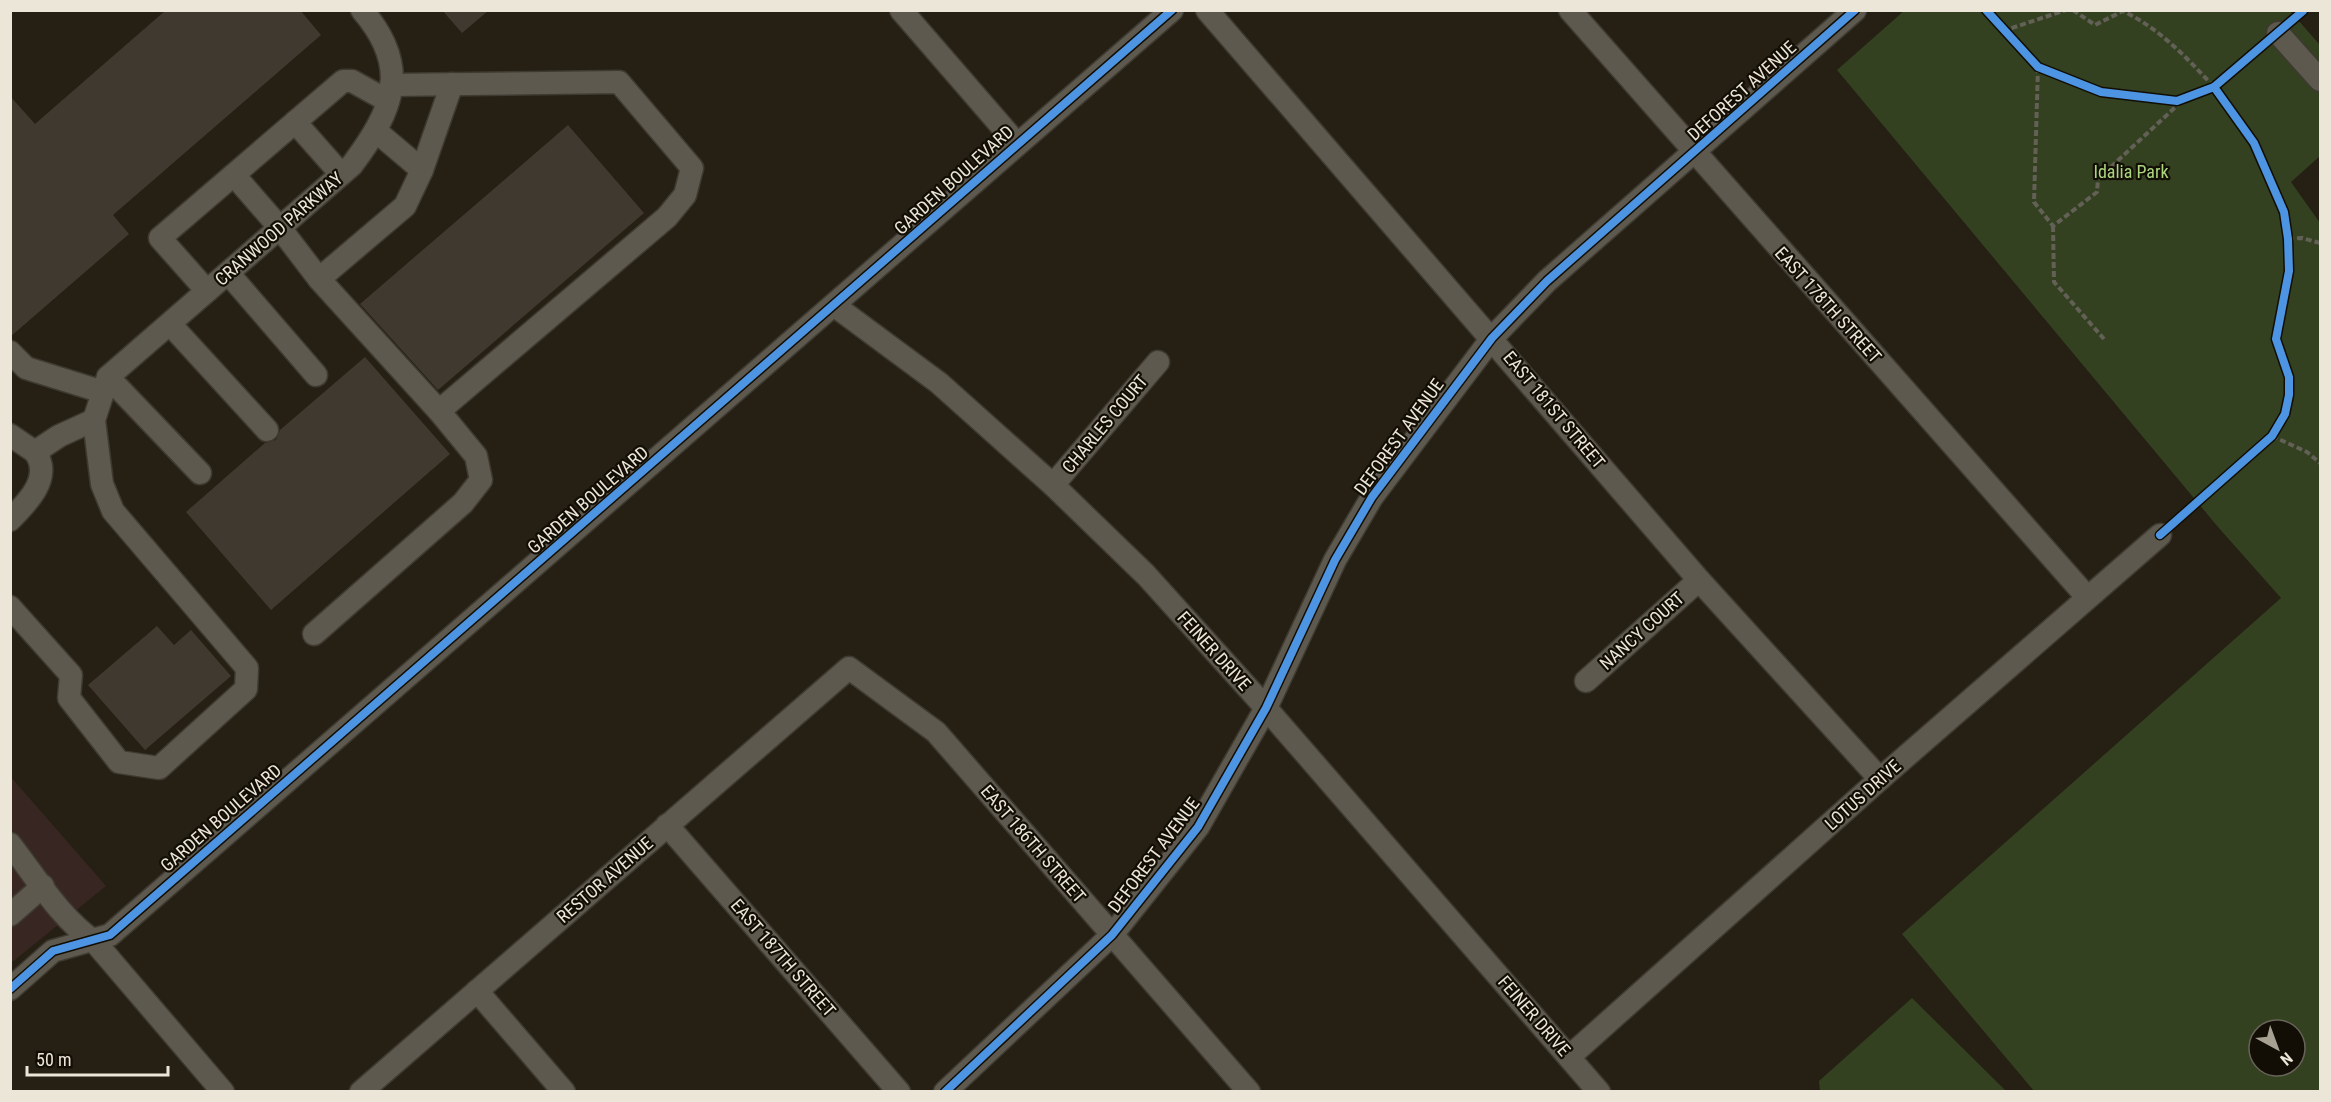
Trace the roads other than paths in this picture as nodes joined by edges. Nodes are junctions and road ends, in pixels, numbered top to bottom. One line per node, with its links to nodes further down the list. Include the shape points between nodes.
1 (362, 10): 10 (street, CRANWOOD PARKWAY, via 376,27 392,63)
2 (901, 10): 13 (street)
3 (1172, 10): 13 (street, GARDEN BOULEVARD)
4 (1207, 10): 24 (street, EAST 181ST STREET)
5 (1570, 10): 14 (street, EAST 178TH STREET)
6 (1855, 10): 14 (street, DEFOREST AVENUE)
7 (2278, 33): 8 (street)
8 (2320, 80)
9 (452, 84): 10 (street); 15 (street); 29 (street, via 619,82 692,168 685,195 667,217)
10 (389, 93): 11 (street, via 343,81); 12 (street, CRANWOOD PARKWAY)
11 (296, 122): 16 (street); 17 (street)
12 (377, 132): 15 (street); 16 (street, CRANWOOD PARKWAY)
13 (1017, 144): 22 (street, GARDEN BOULEVARD)
14 (1694, 154): 24 (street, DEFOREST AVENUE, via 1547,281); 39 (street, EAST 178TH STREET)
15 (422, 170): 20 (street, via 405,206)
16 (341, 174): 18 (street, CRANWOOD PARKWAY)
17 (234, 175): 18 (street); 21 (street, via 160,238)
18 (280, 228): 19 (street, CRANWOOD PARKWAY); 20 (street)
19 (228, 273): 21 (street, CRANWOOD PARKWAY); 27 (street)
20 (319, 279): 29 (street)
21 (207, 291): 23 (street, CRANWOOD PARKWAY)
22 (835, 306): 35 (street, FEINER DRIVE, via 939,383); 51 (street, GARDEN BOULEVARD, via 110,935)
23 (170, 324): 28 (street, CRANWOOD PARKWAY); 31 (street)
24 (1492, 338): 38 (street, EAST 181ST STREET); 44 (street, DEFOREST AVENUE, via 1372,497 1335,560)
25 (10, 352): 28 (street, via 26,368)
26 (1158, 362): 35 (street, CHARLES COURT)
27 (316, 375)
28 (105, 385): 30 (street); 34 (street)
29 (439, 411): 41 (street, via 476,456 481,480 463,503)
30 (94, 420): 33 (street); 40 (street, via 102,484 113,511 247,668 246,689 159,768 119,762 69,698 70,675)
31 (267, 429)
32 (10, 435): 33 (street)
33 (35, 452): 36 (street, via 42,470 36,490)
34 (200, 473)
35 (1053, 485): 44 (street, FEINER DRIVE, via 1146,575)
36 (10, 520)
37 (2160, 535): 39 (street, LOTUS DRIVE)
38 (1699, 580): 43 (street, NANCY COURT); 45 (street, EAST 181ST STREET)
39 (2087, 597): 45 (street, LOTUS DRIVE)
40 (10, 607)
41 (314, 634)
42 (849, 668): 46 (street, RESTOR AVENUE); 50 (street, EAST 186TH STREET, via 936,732)
43 (1586, 681)
44 (1266, 708): 50 (street, DEFOREST AVENUE, via 1197,827); 54 (street, FEINER DRIVE)
45 (1880, 779): 54 (street, LOTUS DRIVE)
46 (667, 825): 53 (street, RESTOR AVENUE); 58 (street, EAST 187TH STREET)
47 (10, 844): 48 (street)
48 (43, 886): 49 (street); 51 (street, via 82,933)
49 (10, 915)
50 (1112, 935): 59 (street, DEFOREST AVENUE); 60 (street, EAST 186TH STREET)
51 (94, 941): 52 (street, GARDEN BOULEVARD, via 53,951); 55 (street)
52 (10, 989)
53 (477, 991): 56 (street, RESTOR AVENUE); 57 (street)
54 (1569, 1057): 61 (street, FEINER DRIVE)
55 (223, 1092)
56 (361, 1092)
57 (564, 1092)
58 (899, 1092)
59 (945, 1092)
60 (1249, 1092)
61 (1599, 1092)

